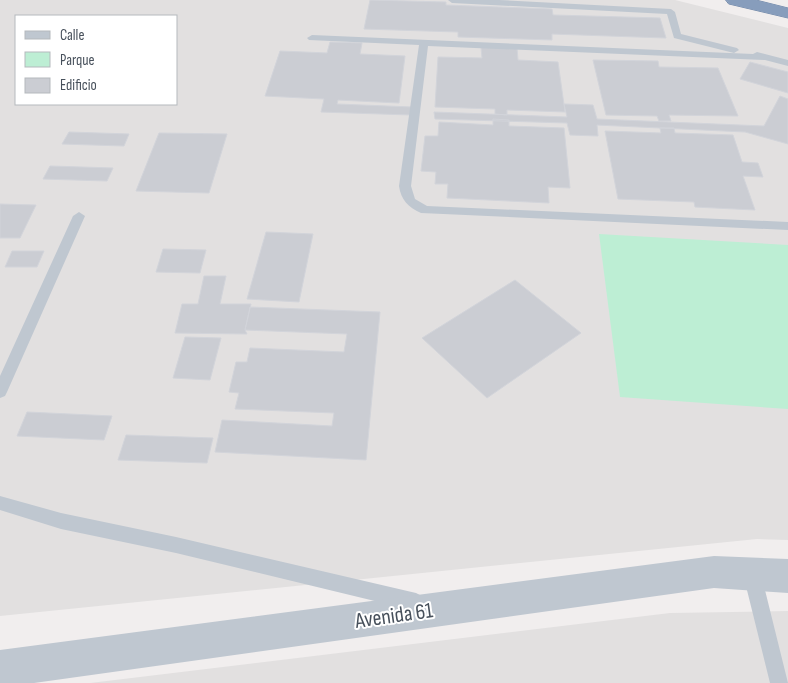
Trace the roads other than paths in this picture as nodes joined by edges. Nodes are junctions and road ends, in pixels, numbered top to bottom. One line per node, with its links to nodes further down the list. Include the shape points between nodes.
1 (452, 0): 8 (lane, via 671,12 677,36)
2 (735, 0): 5 (highway)
3 (781, 0): 4 (highway)
4 (788, 2)
5 (788, 13)
6 (312, 38): 7 (lane)
7 (424, 42): 8 (lane); 11 (lane, via 405,186 406,197 412,204 425,210)
8 (765, 57): 9 (lane)
9 (788, 63)
10 (79, 216): 12 (lane)
11 (788, 226)
12 (0, 392)
13 (0, 503): 16 (lane, via 61,521)
14 (752, 574): 15 (street, Avenida 61); 16 (street, Avenida 61, via 714,572); 18 (lane)
15 (788, 576)
16 (446, 609): 17 (street, Avenida 61)
17 (0, 669)
18 (779, 683)

